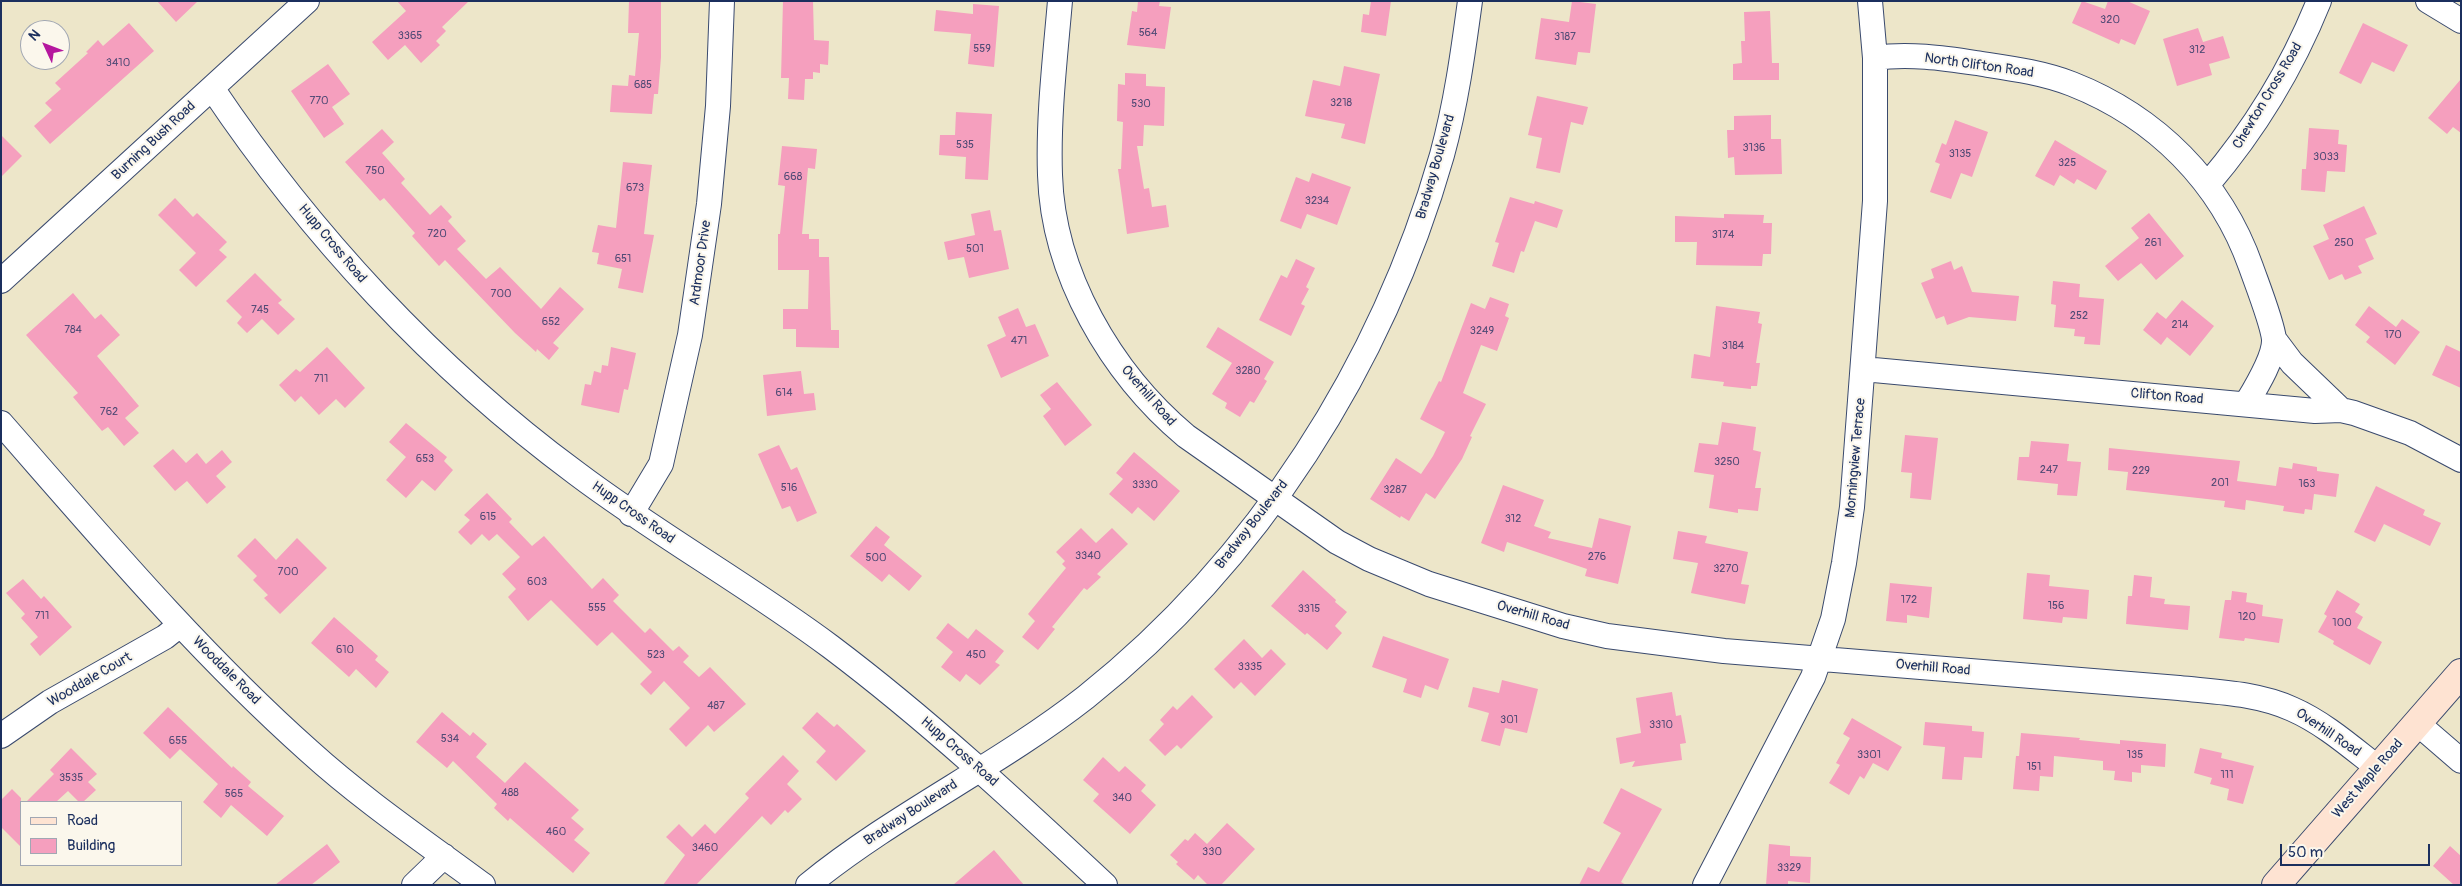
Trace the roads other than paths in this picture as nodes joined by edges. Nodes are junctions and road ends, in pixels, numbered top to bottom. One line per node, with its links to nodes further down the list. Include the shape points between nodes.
1 (308, 1): 10 (street, Burning Bush Road)
2 (722, 1): 20 (street, Ardmoor Drive, via 711,185 690,335 661,464)
3 (1060, 1): 19 (street, Overhill Road, via 1050,176 1065,258 1083,304 1106,345 1164,418)
4 (1470, 1): 19 (street, Bradway Boulevard, via 1456,96 1442,153 1391,296 1360,363)
5 (1870, 1): 9 (street, Morningview Terrace)
6 (2319, 1): 11 (street, Chewton Cross Road, via 2291,63 2252,130)
7 (2428, 1): 8 (street)
8 (2461, 21)
9 (1875, 58): 11 (street, North Clifton Road, via 1899,55 1968,62 2071,84 2099,96 2142,122 2189,162); 14 (street, Morningview Terrace, via 1875,201)
10 (212, 88): 12 (street, Burning Bush Road); 20 (street, Hupp Cross Road, via 280,181 358,277 454,371 534,442)
11 (2208, 184): 13 (street, North Clifton Road, via 2236,229)
12 (1, 281)
13 (2274, 340): 15 (street, via 2268,360); 16 (street, North Clifton Road)
14 (1864, 369): 15 (street, Clifton Road); 22 (street, Morningview Terrace, via 1844,563 1833,619)
15 (2246, 404): 16 (street, Clifton Road, via 2315,412)
16 (2341, 410): 18 (street, Clifton Road, via 2410,433)
17 (1, 423): 21 (street, Wooddale Road)
18 (2461, 460)
19 (1274, 498): 22 (street, Overhill Road, via 1337,542 1403,574 1563,626 1607,636); 27 (street, Bradway Boulevard, via 1228,557 1130,660 1076,704 1020,744)
20 (631, 514): 27 (street, Hupp Cross Road, via 830,647)
21 (180, 625): 25 (street, Wooddale Court, via 165,637 50,702); 29 (street, Wooddale Road, via 311,753)
22 (1820, 659): 28 (street, Overhill Road, via 2248,696 2292,709 2323,726); 34 (street, Morningview Terrace, via 1803,700)
23 (2461, 673): 24 (main road, West Maple Road)
24 (2417, 722): 26 (street); 28 (main road, West Maple Road)
25 (1, 736)
26 (2461, 761)
27 (979, 768): 32 (street, Bradway Boulevard, via 843,857); 33 (street, Hupp Cross Road)
28 (2378, 768): 35 (main road, West Maple Road)
29 (444, 856): 30 (street); 31 (street, Wooddale Road)
30 (414, 885)
31 (483, 885)
32 (808, 885)
33 (1105, 885)
34 (1706, 885)
35 (2276, 885)

